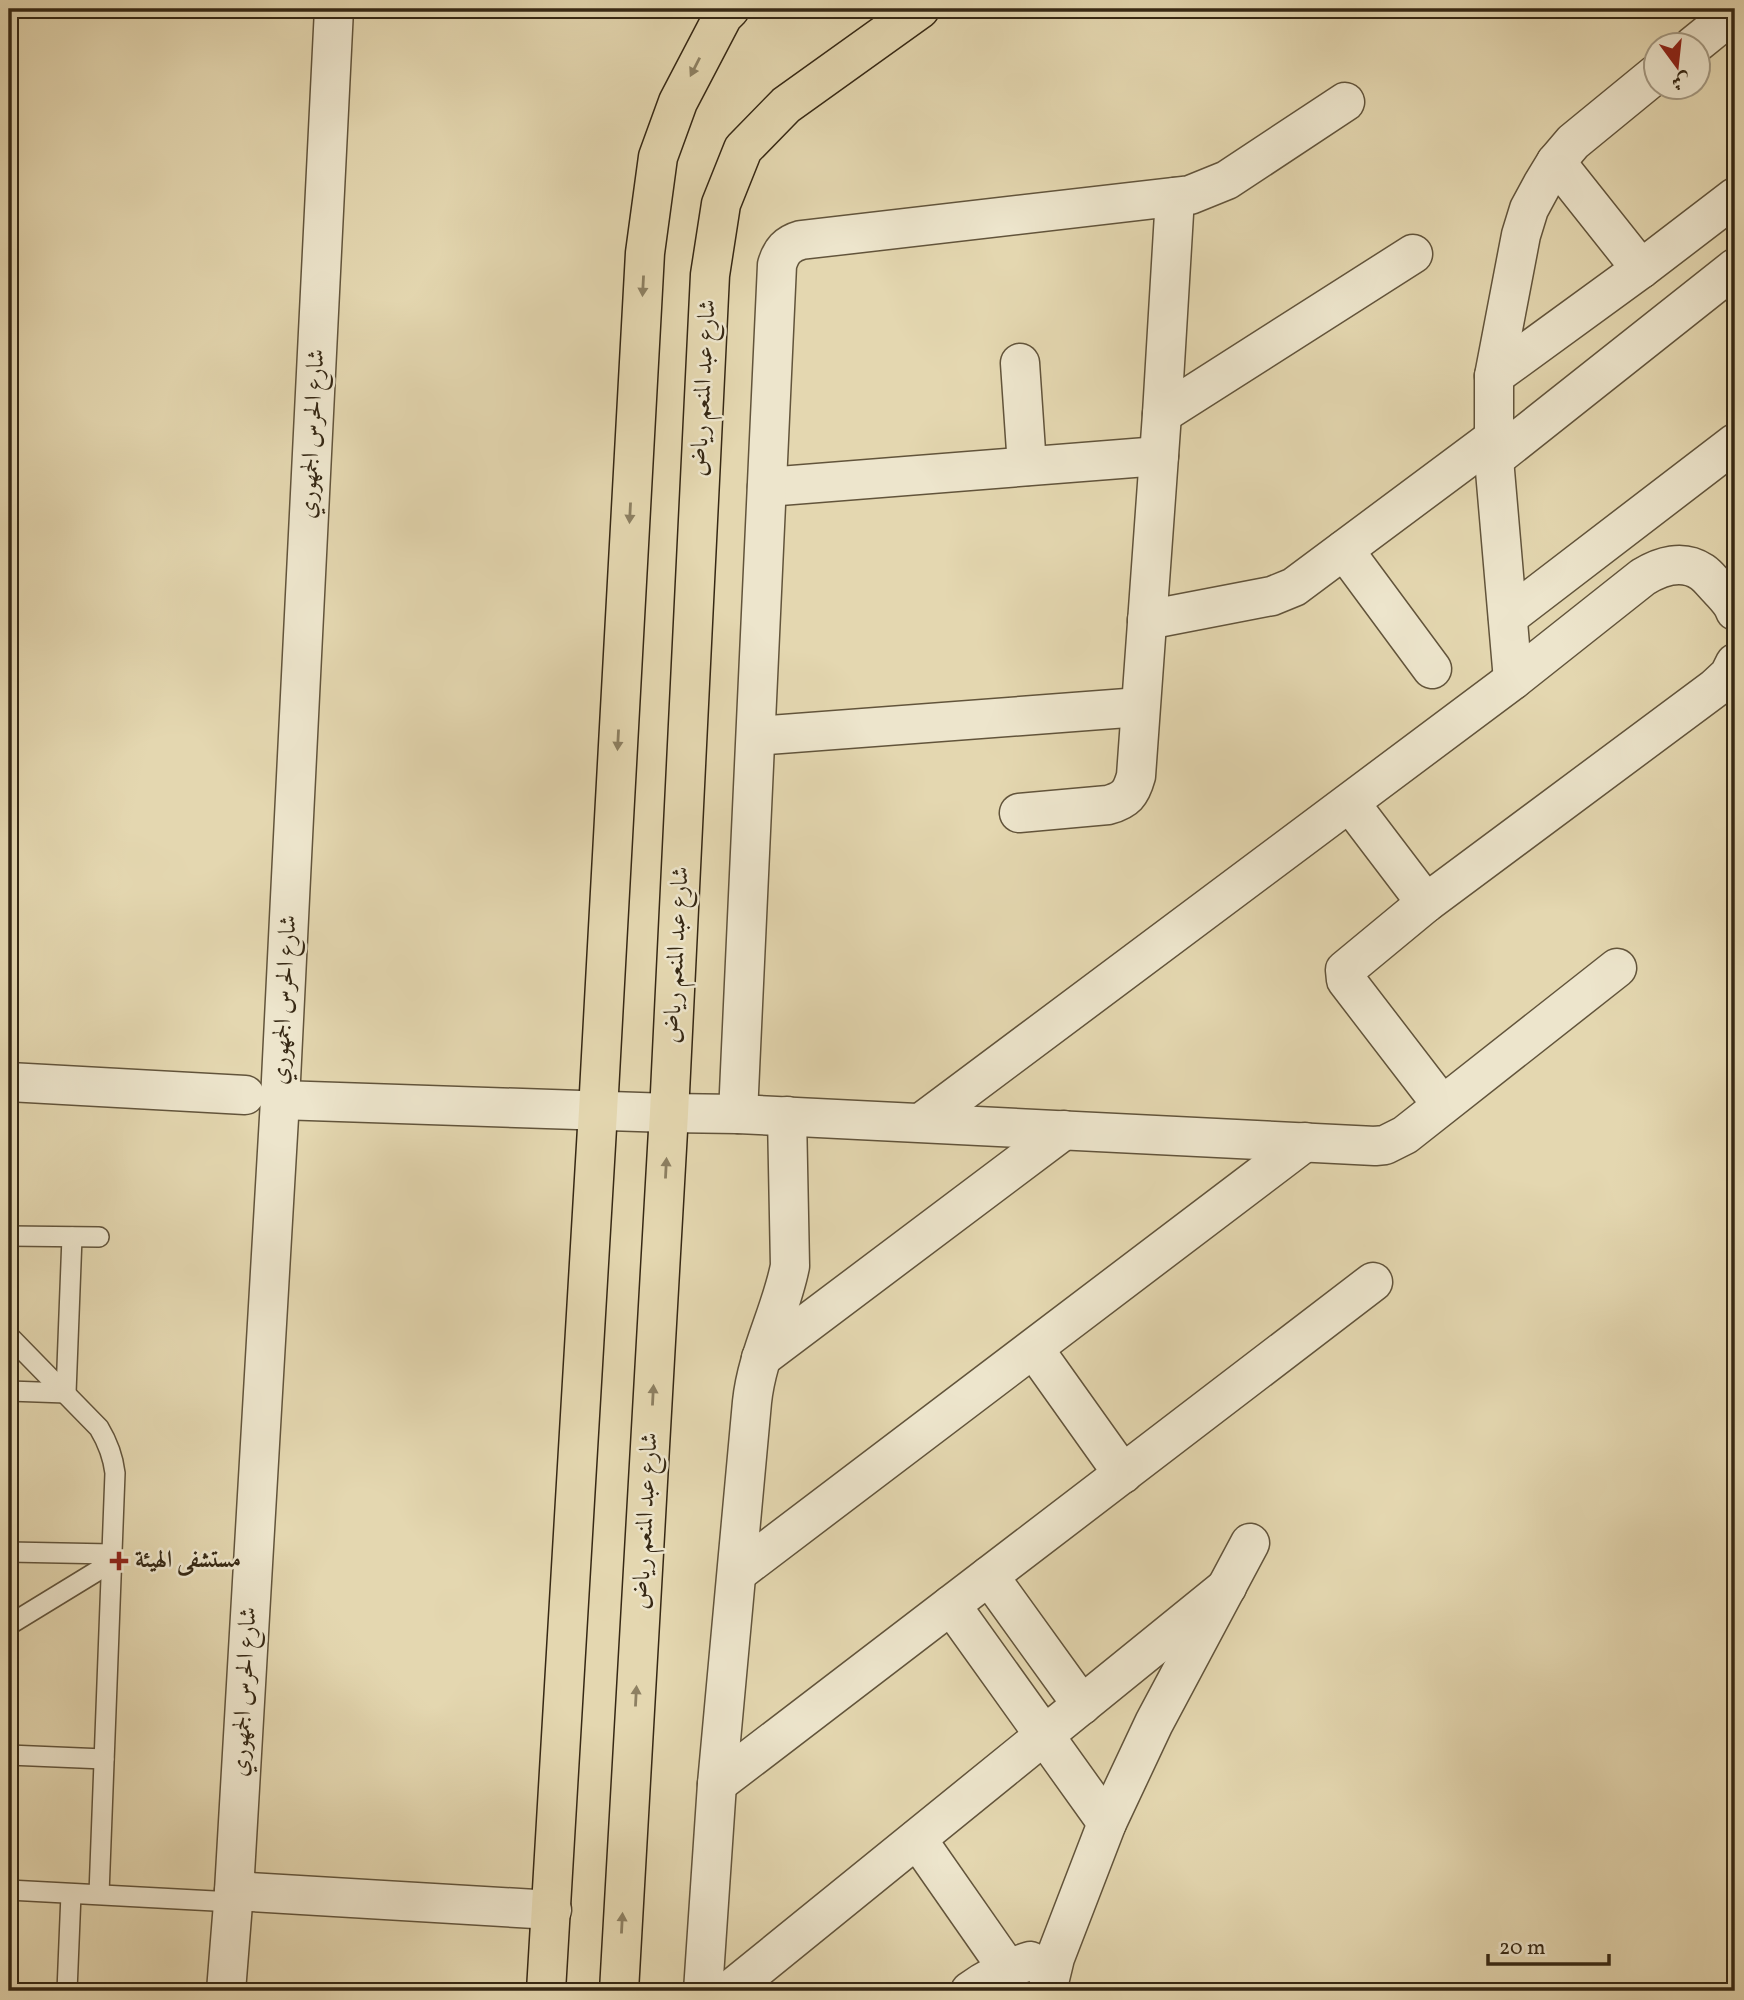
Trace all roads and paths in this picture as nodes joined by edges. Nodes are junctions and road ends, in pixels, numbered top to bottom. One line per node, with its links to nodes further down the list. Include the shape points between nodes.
1 (334, 9): 36 (street, شارع الحرس الجمهوري)
2 (920, 9): 39 (highway, شارع عبد المنعم رياض, via 786,106 743,149 721,204 710,275)
3 (726, 11): 38 (highway, one-way to 38, via 678,102 658,157 645,253)
4 (1735, 12): 5 (street)
5 (1710, 32)
6 (1642, 86): 8 (street, via 1593,124)
7 (1345, 102): 9 (street, via 1227,180)
8 (1556, 162): 13 (street); 15 (street, via 1529,209 1521,235)
9 (1174, 197): 16 (street); 21 (street, via 792,242 777,265)
10 (1735, 197): 13 (street)
11 (1413, 254): 16 (street)
12 (1735, 268): 18 (street)
13 (1641, 269): 15 (street)
14 (1020, 363): 20 (street)
15 (1494, 376): 18 (street)
16 (1162, 414): 19 (street)
17 (1735, 443): 24 (street)
18 (1494, 448): 22 (street); 24 (street)
19 (1159, 456): 20 (street); 25 (street)
20 (1027, 466): 21 (street)
21 (767, 486): 30 (street)
22 (1344, 550): 25 (street, via 1272,596); 27 (street)
23 (1735, 611): 28 (street, via 1703,572 1681,565 1657,568)
24 (1508, 617): 28 (street)
25 (1147, 620): 29 (street)
26 (1735, 663): 33 (street, via 1715,688)
27 (1432, 669)
28 (1513, 680): 31 (street)
29 (1140, 707): 30 (street); 32 (street, via 1136,776 1128,796 1108,805)
30 (756, 736): 40 (street)
31 (1350, 803): 33 (street); 42 (street)
32 (1020, 813)
33 (1426, 903): 37 (street, via 1349,966 1345,975)
34 (1617, 968): 37 (street)
35 (9, 1082): 36 (street)
36 (262, 1098): 38 (street); 73 (street, شارع الحرس الجمهوري)
37 (1442, 1105): 44 (street, via 1385,1145)
38 (598, 1111): 39 (street); 74 (highway)
39 (669, 1113): 40 (street); 80 (highway, شارع عبد المنعم رياض, one-way to 39)
40 (738, 1114): 41 (street)
41 (787, 1116): 42 (street); 51 (street, via 790,1266)
42 (922, 1122): 43 (street)
43 (1063, 1130): 44 (street); 51 (street)
44 (1306, 1142): 50 (street)
45 (9, 1236): 46 (lane)
46 (72, 1237): 47 (lane); 53 (lane)
47 (99, 1237)
48 (1374, 1282): 54 (street)
49 (9, 1336): 53 (lane)
50 (1034, 1349): 54 (street); 58 (street)
51 (761, 1358): 58 (street, via 754,1382)
52 (9, 1391): 53 (lane)
53 (66, 1393): 57 (lane, via 99,1428 113,1457)
54 (1123, 1474): 59 (street)
55 (1250, 1543): 60 (street)
56 (9, 1552): 57 (lane)
57 (112, 1558): 62 (lane); 66 (lane)
58 (737, 1573): 67 (street)
59 (989, 1576): 61 (street); 63 (street)
60 (1227, 1587): 63 (street); 68 (street)
61 (951, 1605): 64 (street); 67 (street)
62 (9, 1625)
63 (1082, 1705): 64 (street)
64 (1045, 1735): 68 (street); 69 (street)
65 (9, 1755): 66 (lane)
66 (104, 1759): 72 (lane)
67 (717, 1783): 81 (street)
68 (1107, 1823): 76 (street)
69 (917, 1839): 75 (street); 82 (street)
70 (9, 1890): 71 (lane)
71 (72, 1894): 72 (lane); 77 (lane)
72 (99, 1894): 73 (lane)
73 (233, 1896): 74 (street); 78 (street, شارع الحرس الجمهوري)
74 (552, 1910): 79 (highway)
75 (1007, 1968): 76 (street, via 1031,1961); 83 (street)
76 (1051, 1974)
77 (66, 1991)
78 (226, 1991)
79 (546, 1991)
80 (618, 1991)
81 (703, 1991)
82 (729, 1991)
83 (970, 1991)

